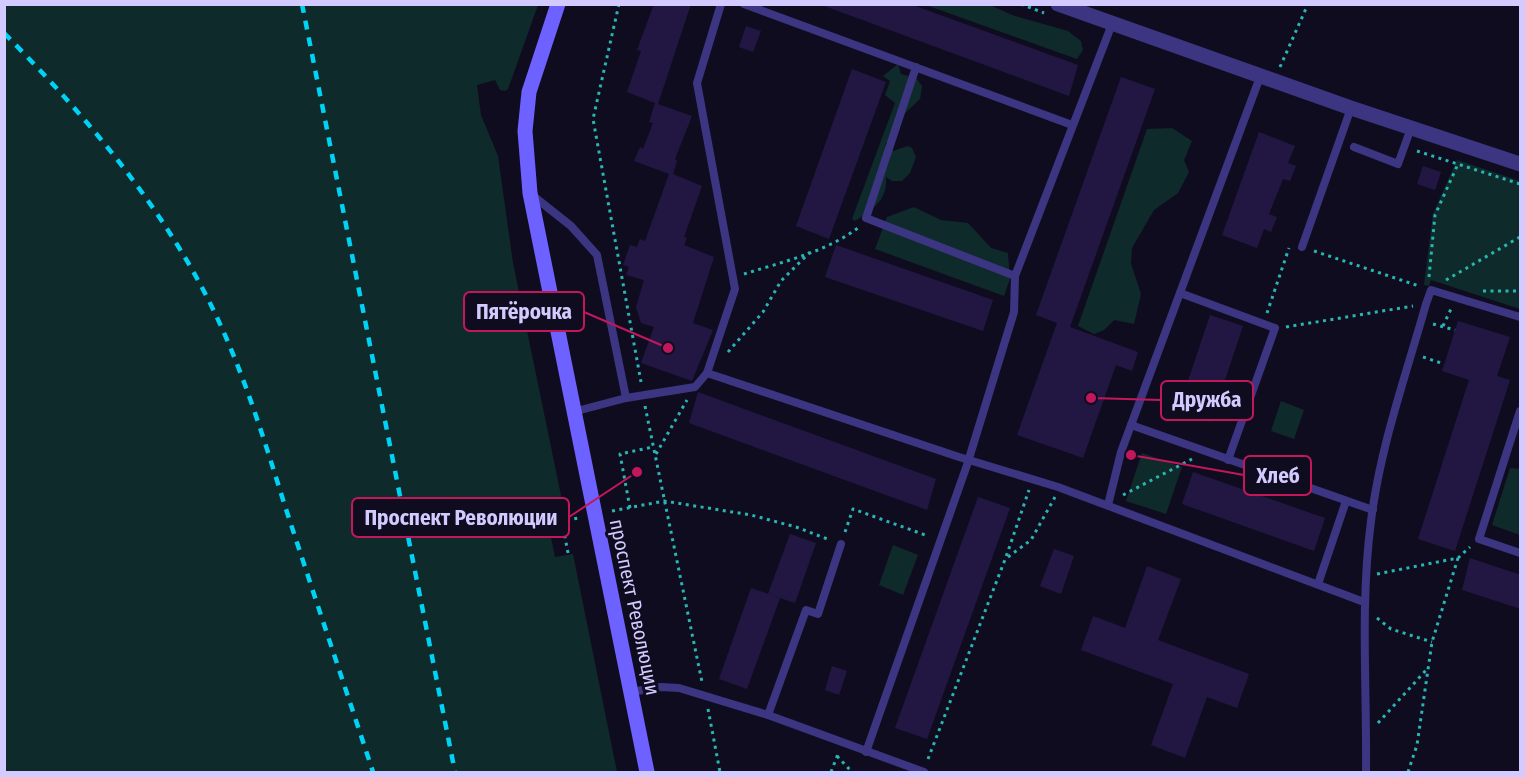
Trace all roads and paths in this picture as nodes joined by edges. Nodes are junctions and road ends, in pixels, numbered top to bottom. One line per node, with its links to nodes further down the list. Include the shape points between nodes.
1 (558, 4): 16 (main road, проспект Революции, via 529,92 525,131)
2 (721, 4): 23 (lane, via 697,83)
3 (744, 4): 7 (lane)
4 (1058, 4): 6 (street)
5 (1308, 4): 8 (path)
6 (1112, 24): 9 (street); 11 (lane)
7 (916, 67): 11 (lane); 17 (lane, via 866,218)
8 (1279, 69)
9 (1260, 77): 10 (street); 29 (lane)
10 (1351, 108): 12 (street); 19 (lane)
11 (1072, 125): 22 (lane)
12 (1411, 128): 13 (lane, via 1398,164); 15 (street)
13 (1354, 147)
14 (1458, 164): 21 (path, via 1435,215)
15 (1521, 164)
16 (530, 193): 40 (lane, via 571,226 597,255); 42 (main road, проспект Революции)
17 (869, 219): 20 (path, via 847,236); 22 (lane)
18 (1521, 237): 24 (path)
19 (1302, 247): 26 (path); 32 (path, via 1289,246)
20 (810, 252): 23 (path); 38 (path, via 781,281 746,333)
21 (1430, 275): 24 (path); 26 (path)
22 (1015, 276): 48 (lane, via 1014,312)
23 (733, 278): 38 (lane, via 735,289)
24 (1446, 280): 25 (path)
25 (1457, 284)
26 (1428, 289): 30 (lane); 31 (lane)
27 (1479, 291): 28 (path)
28 (1521, 291)
29 (1180, 293): 32 (lane); 43 (lane)
30 (1426, 303): 34 (path); 56 (lane, via 1398,398)
31 (1521, 317)
32 (1263, 324): 34 (lane)
33 (1443, 326): 35 (path)
34 (1275, 328): 49 (lane)
35 (1455, 330)
36 (1431, 359): 37 (path)
37 (1444, 364)
38 (707, 373): 39 (lane); 48 (lane)
39 (694, 387): 40 (lane); 47 (path)
40 (626, 398): 42 (lane)
41 (1521, 411): 44 (lane)
42 (573, 412): 68 (main road, проспект Революции)
43 (1131, 425): 46 (lane); 54 (lane)
44 (1518, 427): 57 (lane)
45 (653, 447): 55 (path, via 620,454)
46 (1206, 452): 49 (lane); 54 (path)
47 (655, 455)
48 (969, 460): 50 (lane); 58 (lane)
49 (1228, 460): 53 (lane)
50 (1033, 480): 51 (lane); 61 (path)
51 (1058, 487): 54 (lane); 61 (path, via 1031,540)
52 (664, 501): 59 (path, via 751,515)
53 (1346, 501): 56 (lane); 64 (lane)
54 (1108, 504): 64 (lane)
55 (630, 508)
56 (1373, 510): 63 (lane)
57 (1479, 538): 60 (lane); 62 (path)
58 (940, 540): 59 (path, via 853,509); 72 (lane)
59 (841, 544): 69 (lane, via 818,614 806,609)
60 (1521, 553)
61 (1006, 557): 78 (path)
62 (1458, 558): 63 (path); 66 (path)
63 (1366, 576): 65 (lane)
64 (1318, 584): 65 (lane)
65 (1364, 602): 66 (path, via 1391,629); 70 (lane)
66 (1432, 642): 67 (path)
67 (1429, 667): 70 (path); 80 (path, via 1417,745)
68 (631, 692): 69 (lane, via 670,687); 75 (main road, проспект Революции)
69 (768, 715): 71 (lane)
70 (1366, 736): 79 (lane)
71 (842, 743): 72 (lane); 73 (path)
72 (866, 752): 74 (lane)
73 (837, 756): 76 (path); 77 (path)
74 (904, 770): 78 (lane)
75 (647, 772)
76 (831, 772)
77 (852, 772)
78 (924, 772)
79 (1366, 772)
80 (1408, 772)

